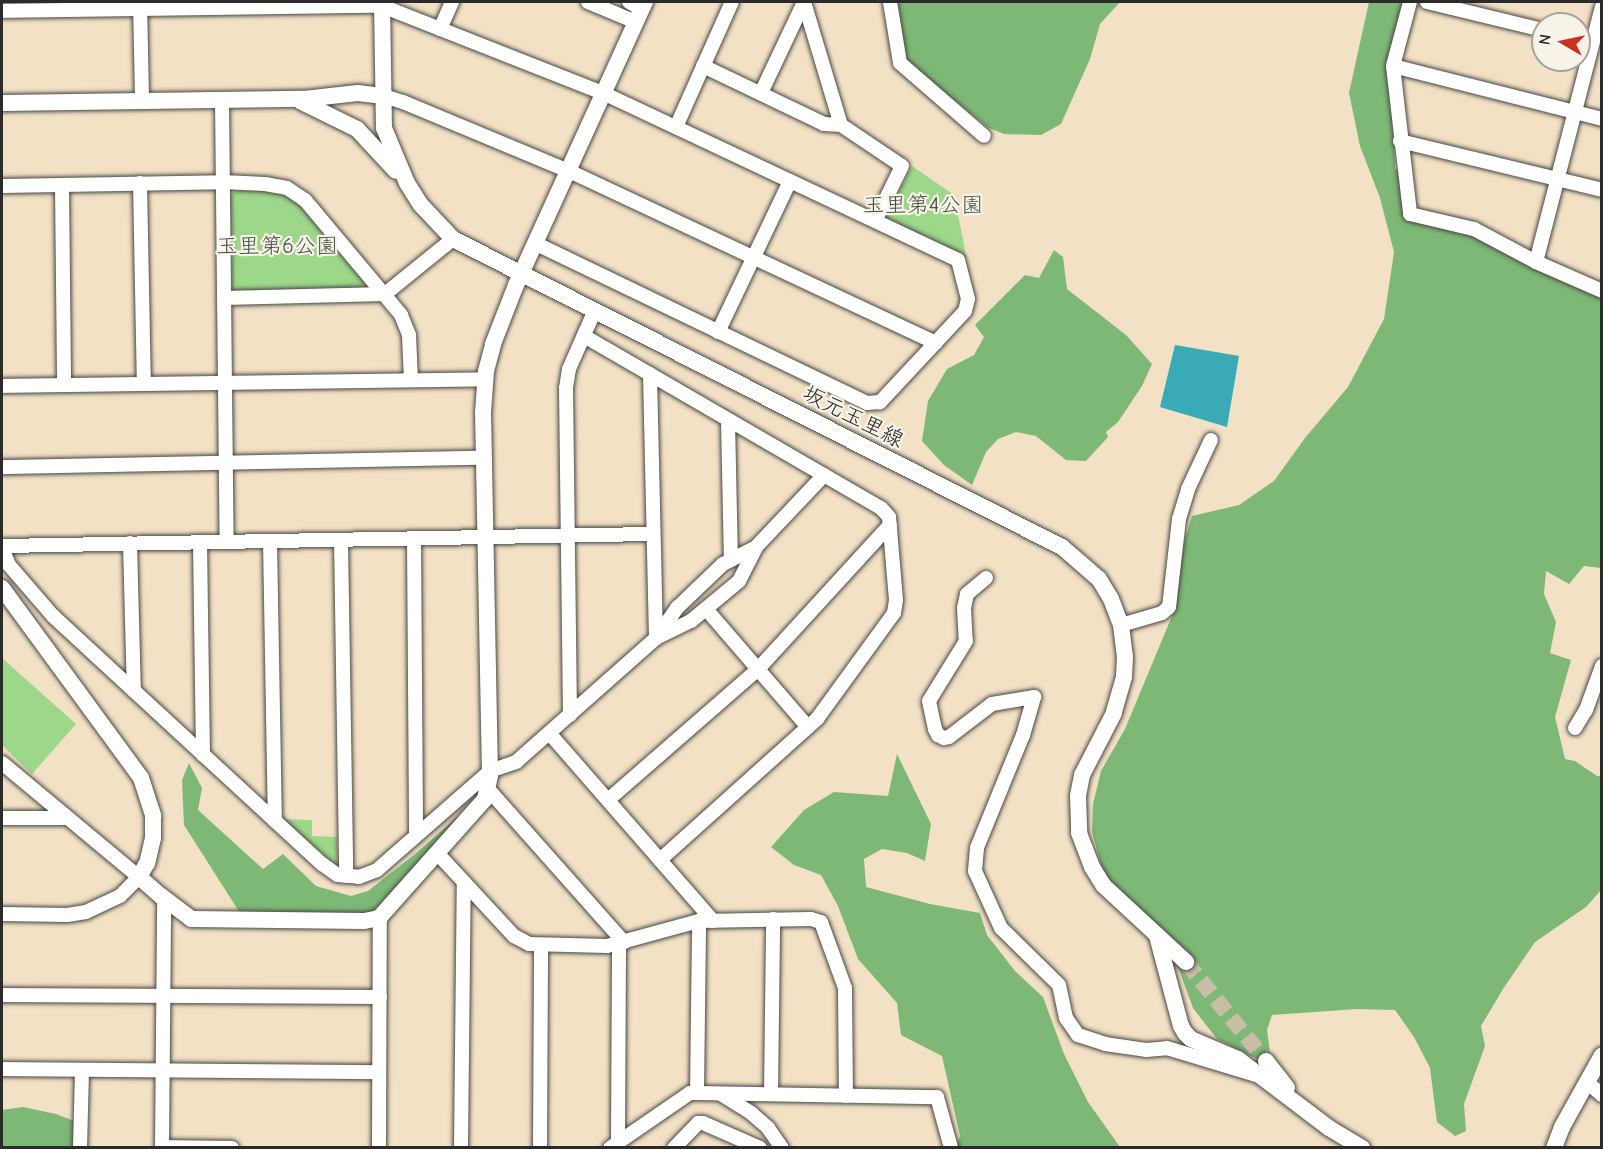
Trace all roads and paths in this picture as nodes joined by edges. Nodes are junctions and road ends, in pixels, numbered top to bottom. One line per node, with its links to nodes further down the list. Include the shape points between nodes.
1 (452, 2): 17 (street)
2 (588, 2): 14 (street)
3 (732, 2): 19 (street)
4 (804, 2): 23 (street); 31 (street)
5 (890, 2): 33 (street, via 900,63)
6 (1410, 2): 20 (street)
7 (1427, 2): 16 (street)
8 (220, 4): 9 (street); 12 (street)
9 (293, 4): 10 (street)
10 (382, 4): 17 (street); 24 (street, 坂元玉里線)
11 (58, 5): 12 (street); 15 (street)
12 (140, 5): 26 (street)
13 (1602, 7): 18 (street)
14 (638, 8): 22 (street)
15 (2, 11)
16 (1531, 27)
17 (440, 29): 22 (street)
18 (1591, 42)
19 (703, 66): 23 (street); 32 (street)
20 (1393, 66): 29 (street); 34 (street)
21 (1584, 72): 29 (street)
22 (603, 93): 32 (street); 35 (street)
23 (761, 93): 31 (street, via 824,124)
24 (384, 96): 25 (street, via 358,93); 35 (street); 40 (street, 坂元玉里線, via 384,128)
25 (298, 99): 27 (street); 40 (street, via 357,129)
26 (141, 100): 27 (street); 28 (street)
27 (222, 100): 39 (street)
28 (2, 103)
29 (1575, 112): 30 (street); 36 (street)
30 (1602, 119)
31 (842, 125): 44 (street, via 902,166)
32 (676, 127): 37 (street)
33 (984, 136)
34 (1400, 141): 36 (street); 48 (street, via 1410,214 1474,230)
35 (569, 171): 46 (street); 47 (street)
36 (1558, 179): 43 (street); 48 (street)
37 (789, 181): 44 (street); 47 (street)
38 (140, 183): 39 (street); 41 (street); 61 (street)
39 (223, 183): 51 (street, via 276,185 297,194); 52 (street)
40 (407, 183): 45 (street, 坂元玉里線, via 421,205)
41 (62, 185): 42 (street); 62 (street)
42 (2, 186)
43 (1602, 190)
44 (875, 221): 56 (street, via 958,260 968,299 965,311)
45 (453, 239): 49 (street, 坂元玉里線); 51 (street)
46 (536, 244): 49 (street); 54 (street)
47 (754, 257): 54 (street); 56 (street)
48 (1536, 262): 50 (street)
49 (521, 274): 53 (street, 坂元玉里線); 58 (street, via 493,344)
50 (1602, 291)
51 (385, 294): 52 (street); 59 (street, via 406,325)
52 (224, 298): 60 (street)
53 (595, 310): 55 (street); 86 (street, 坂元玉里線, via 1062,547 1099,579)
54 (718, 332): 56 (street, via 867,402 880,402)
55 (584, 336): 57 (street); 72 (street, via 569,369 566,388)
56 (936, 343)
57 (650, 374): 64 (street); 71 (street)
58 (486, 379): 59 (street); 66 (street)
59 (411, 380): 60 (street)
60 (225, 382): 61 (street); 67 (street)
61 (144, 384): 62 (street)
62 (64, 385): 63 (street)
63 (2, 386)
64 (728, 420): 69 (street); 82 (street)
65 (1211, 440): 86 (street, via 1179,519 1169,607 1162,613)
66 (484, 459): 67 (street); 73 (street)
67 (226, 463): 68 (street); 78 (street)
68 (2, 467)
69 (824, 475): 70 (street, via 881,508); 81 (street)
70 (890, 525): 89 (street); 92 (street, via 894,613)
71 (653, 534): 72 (street); 87 (street)
72 (568, 536): 73 (street); 91 (street)
73 (485, 537): 74 (street); 97 (street)
74 (414, 538): 75 (street); 103 (street)
75 (341, 540): 76 (street); 106 (street)
76 (270, 541): 78 (street); 102 (street)
77 (200, 542): 78 (street); 79 (street); 95 (street)
78 (227, 542)
79 (130, 543): 80 (street); 90 (street)
80 (2, 547): 90 (street, via 9,565 53,616)
81 (756, 547): 82 (street); 85 (street, via 739,581)
82 (731, 560): 87 (street, via 678,607)
83 (986, 578): 123 (street, via 967,594 966,641 929,701 935,729 944,738 992,704 1034,697 1023,735 977,848 975,871 1001,928 1059,985 1066,1018 1078,1035 1105,1044 1146,1050 1167,1048)
84 (2, 588): 107 (street, via 141,778 153,816 153,838)
85 (706, 609): 87 (street); 89 (street)
86 (1121, 624): 114 (street, 坂元玉里線, via 1125,657 1120,697 1083,776 1078,796 1079,833 1104,886)
87 (656, 638): 91 (street)
88 (1602, 666): 93 (street)
89 (758, 669): 92 (street); 99 (street)
90 (134, 691): 95 (street)
91 (570, 715): 94 (street)
92 (808, 727): 105 (street)
93 (1575, 728)
94 (550, 734): 97 (street, via 516,762); 99 (street)
95 (203, 755): 102 (street)
96 (2, 763): 101 (street)
97 (490, 771): 98 (street); 103 (street)
98 (488, 789): 104 (street, via 485,799); 115 (street)
99 (608, 801): 105 (street)
100 (2, 818): 101 (street)
101 (67, 818): 107 (street)
102 (274, 821): 106 (street, via 330,871)
103 (417, 835): 106 (street, via 377,870 359,877)
104 (438, 854): 108 (street); 111 (street)
105 (660, 860): 113 (street)
106 (346, 876)
107 (139, 877): 109 (street); 110 (street, via 120,896 86,912)
108 (464, 882): 116 (street, via 514,936); 138 (street)
109 (164, 899): 111 (street, via 198,920 364,921); 119 (street)
110 (2, 914)
111 (380, 916): 120 (street)
112 (773, 920): 113 (street); 130 (street); 132 (street, via 812,919 823,925 845,987)
113 (706, 921): 115 (street); 128 (street)
114 (1158, 936): 117 (street, 坂元玉里線); 123 (street, via 1185,1033)
115 (622, 943): 116 (street); 133 (street)
116 (541, 945): 139 (street)
117 (1186, 962)
118 (2, 995): 119 (street)
119 (163, 996): 120 (street); 125 (street)
120 (380, 997): 126 (street)
121 (1602, 1055): 127 (street)
122 (2, 1069): 124 (street)
123 (1264, 1069): 144 (street, via 1303,1107)
124 (82, 1070): 125 (street); 135 (street)
125 (163, 1071): 126 (street); 134 (street)
126 (379, 1072): 137 (street)
127 (1587, 1082): 131 (street); 145 (street)
128 (697, 1093): 129 (street); 133 (street, via 690,1093)
129 (721, 1094): 130 (street); 142 (street, via 751,1113)
130 (771, 1094): 132 (street)
131 (1602, 1095)
132 (846, 1096): 143 (street, via 937,1097)
133 (614, 1144)
134 (162, 1147): 136 (street)
135 (80, 1148)
136 (232, 1148)
137 (379, 1148)
138 (461, 1148)
139 (540, 1148)
140 (674, 1148): 141 (street, via 703,1123)
141 (760, 1148)
142 (782, 1148)
143 (951, 1148)
144 (1362, 1148)
145 (1554, 1148)

